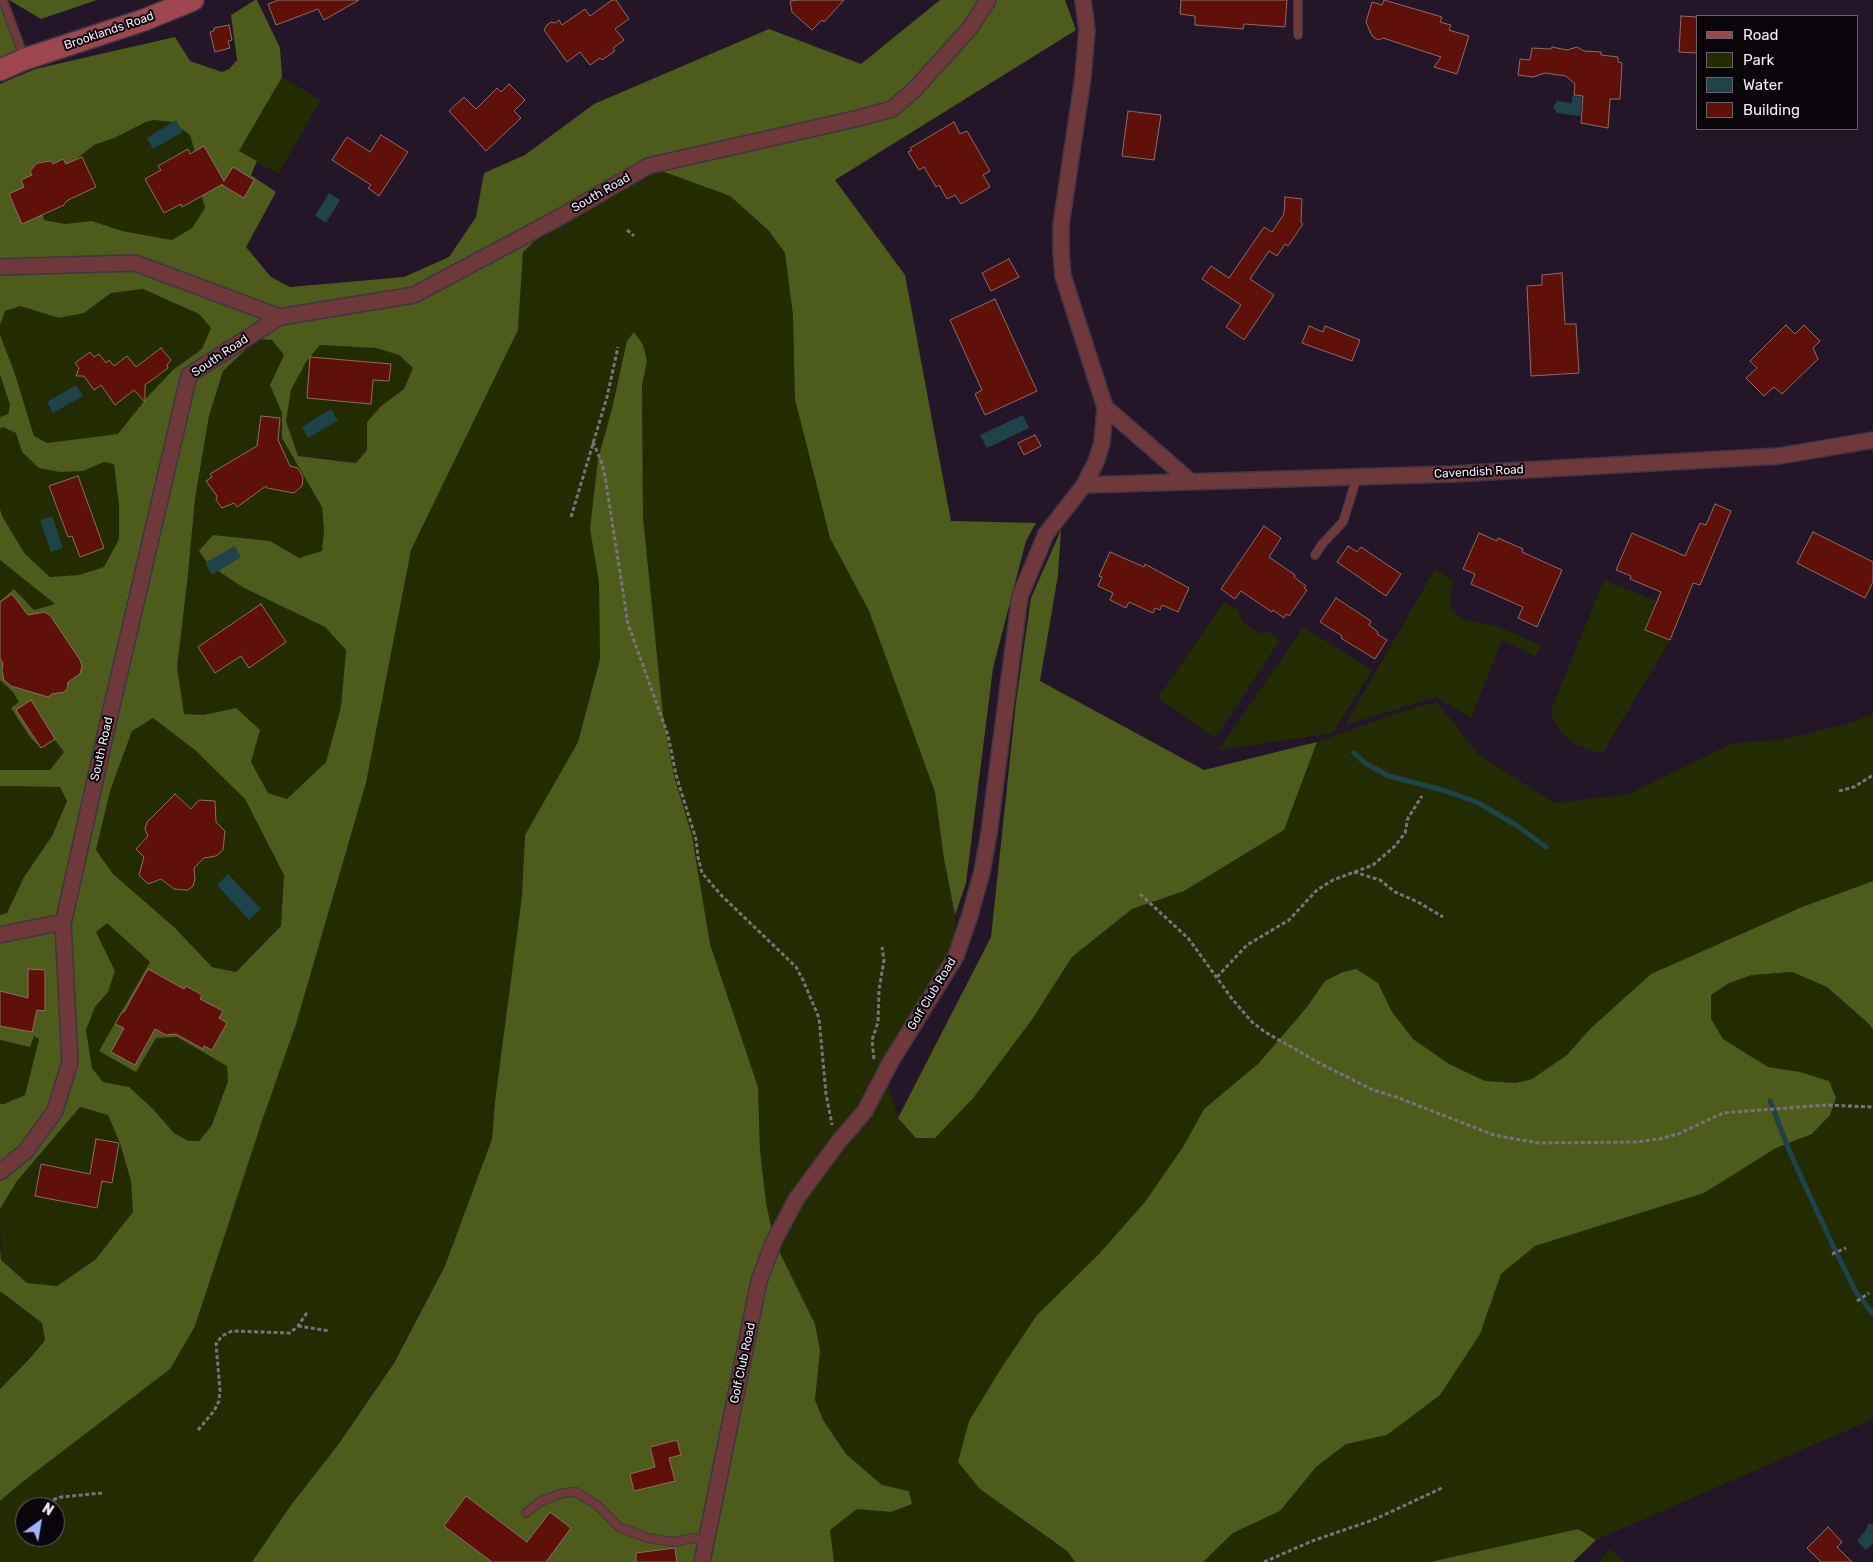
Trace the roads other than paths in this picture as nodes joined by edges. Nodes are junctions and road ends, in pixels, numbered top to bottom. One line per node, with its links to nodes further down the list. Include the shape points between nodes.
1 (3, 0): 7 (lane)
2 (193, 0): 7 (main road, Brooklands Road, via 144,20)
3 (988, 0): 10 (street, South Road, via 970,28 914,90 892,109 648,166 414,295)
4 (1083, 0): 11 (street, via 1087,30 1083,77 1061,225 1061,252 1064,276)
5 (1298, 0): 6 (lane)
6 (1298, 35)
7 (25, 59): 8 (main road, Brooklands Road)
8 (0, 70)
9 (0, 267): 10 (street, via 135,263)
10 (280, 317): 17 (street, South Road, via 189,375)
11 (1105, 407): 14 (street); 15 (street, Golf Club Road, via 1102,443)
12 (1873, 440): 13 (street, Cavendish Road, via 1779,456)
13 (1357, 477): 14 (street, Cavendish Road); 16 (lane, via 1343,522)
14 (1191, 482): 15 (street, Cavendish Road)
15 (1084, 485): 21 (street, Golf Club Road, via 1046,534 1020,596 989,833 982,872 956,956 890,1063 865,1111 797,1198 774,1241 759,1281)
16 (1315, 554)
17 (63, 924): 18 (street); 19 (street, South Road, via 70,1062 54,1111 26,1151)
18 (0, 934)
19 (0, 1172)
20 (526, 1513): 21 (lane, via 540,1501 576,1492 598,1505 619,1527 648,1538 674,1542 692,1538)
21 (706, 1540): 22 (street, Golf Club Road)
22 (702, 1562)

